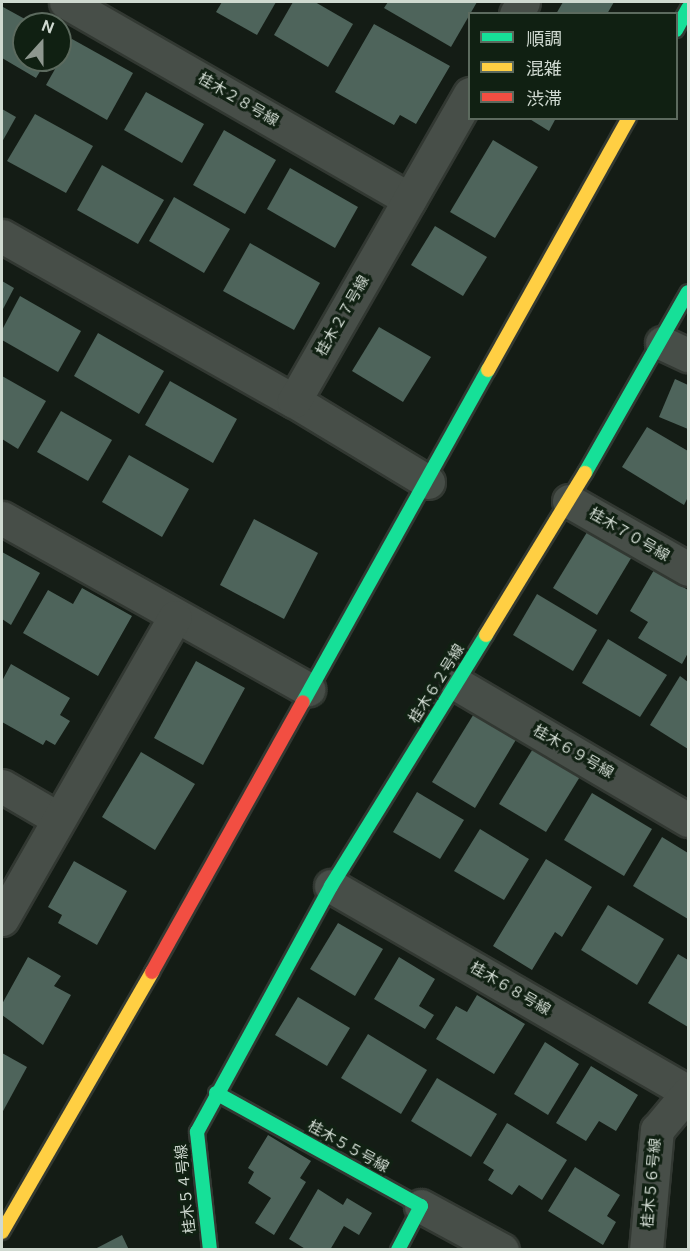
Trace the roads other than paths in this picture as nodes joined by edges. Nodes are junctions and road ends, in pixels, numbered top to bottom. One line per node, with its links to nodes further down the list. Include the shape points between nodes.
1 (66, 2): 6 (street, 桂木２８号線)
2 (688, 8): 3 (street)
3 (678, 26)
4 (468, 97): 6 (street, 桂木２７号線)
5 (628, 120): 11 (street)
6 (409, 199): 10 (street, 桂木２７号線)
7 (2, 236): 10 (street)
8 (688, 292): 9 (street, 桂木６２号線)
9 (675, 349): 12 (street, 桂木６２号線)
10 (294, 401): 11 (street)
11 (428, 482): 17 (street)
12 (568, 501): 14 (street, 桂木７０号線); 16 (street, 桂木６２号線)
13 (2, 519): 15 (street)
14 (688, 569)
15 (175, 617): 17 (street); 19 (street)
16 (457, 684): 20 (street, 桂木６９号線); 21 (street, 桂木６２号線)
17 (308, 689): 26 (street, via 167,946)
18 (2, 786): 19 (street)
19 (57, 818): 22 (street)
20 (688, 820)
21 (331, 886): 23 (street, 桂木６８号線); 24 (street, 桂木６２号線)
22 (2, 919)
23 (688, 1092): 30 (street, 桂木５６号線, via 657,1130)
24 (216, 1093): 25 (street, 桂木５５号線); 27 (street, 桂木５４号線, via 197,1132)
25 (421, 1206): 28 (street); 29 (street)
26 (2, 1232)
27 (210, 1250)
28 (398, 1250)
29 (502, 1250)
30 (646, 1250)

